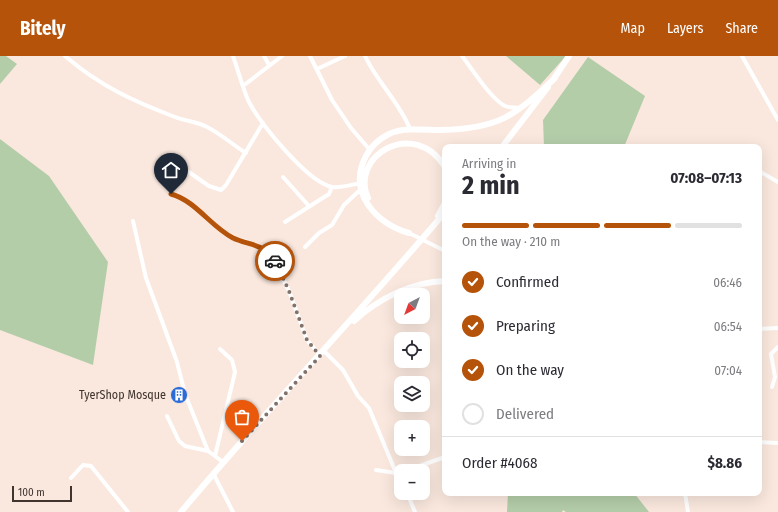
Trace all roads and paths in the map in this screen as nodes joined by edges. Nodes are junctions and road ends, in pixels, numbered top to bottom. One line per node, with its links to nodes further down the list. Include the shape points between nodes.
1 (65, 56): 21 (street, via 87,75 108,88 177,118 206,126)
2 (233, 56): 14 (street)
3 (264, 56): 11 (street)
4 (282, 56): 11 (street)
5 (310, 56): 12 (street)
6 (345, 56): 12 (street)
7 (365, 56): 18 (street)
8 (462, 56): 15 (street, via 502,104)
9 (569, 56): 13 (highway)
10 (742, 56): 16 (street)
11 (269, 65): 14 (street)
12 (317, 69): 20 (street, via 332,100)
13 (555, 78): 15 (highway); 19 (highway)
14 (243, 86): 17 (street, via 248,100)
15 (521, 108): 18 (highway, via 506,118 481,126 454,130)
16 (778, 120)
17 (263, 123): 21 (street); 28 (street, via 286,151 316,179)
18 (410, 129): 20 (highway, via 390,134)
19 (505, 144)
20 (369, 149): 27 (highway, via 360,170)
21 (246, 153): 23 (street, via 221,190 209,186)
22 (442, 163): 36 (highway, via 433,152 421,146 397,143 376,157 368,169 365,183 366,194 371,204 384,219)
23 (183, 168)
24 (762, 173): 26 (street)
25 (283, 177): 30 (street)
26 (778, 182)
27 (360, 186): 28 (street); 36 (highway, via 376,216 397,230); 37 (street, via 332,225 319,233)
28 (332, 187): 30 (street, via 329,194)
29 (171, 194): 44 (street, via 188,202 215,226 234,238 270,253 289,291 307,340)
30 (309, 206): 34 (street)
31 (442, 208): 35 (highway)
32 (442, 216): 35 (highway)
33 (133, 221): 49 (street, via 146,278 177,362 185,394)
34 (285, 222)
35 (429, 231): 44 (highway)
36 (412, 235): 38 (street)
37 (305, 247)
38 (442, 249)
39 (442, 281): 44 (highway, via 433,281 388,297 366,311)
40 (778, 328): 41 (street)
41 (762, 329)
42 (778, 347): 45 (street, via 771,354 775,377)
43 (220, 349): 50 (street, via 232,360 235,372)
44 (324, 351): 52 (highway); 54 (street, via 343,370 358,396 369,408)
45 (772, 387)
46 (167, 416): 49 (street, via 179,440 185,446)
47 (762, 442): 48 (street)
48 (778, 443)
49 (208, 451): 50 (street)
50 (214, 456): 52 (street)
51 (442, 458): 53 (street)
52 (223, 462): 56 (highway)
53 (425, 464)
54 (394, 469)
55 (376, 470): 57 (street)
56 (213, 473): 62 (highway); 63 (street)
57 (394, 474)
58 (71, 478): 61 (street, via 83,465 91,466)
59 (685, 496): 65 (street)
60 (410, 500): 64 (street)
61 (128, 512)
62 (181, 512)
63 (233, 512)
64 (415, 512)
65 (688, 512)

